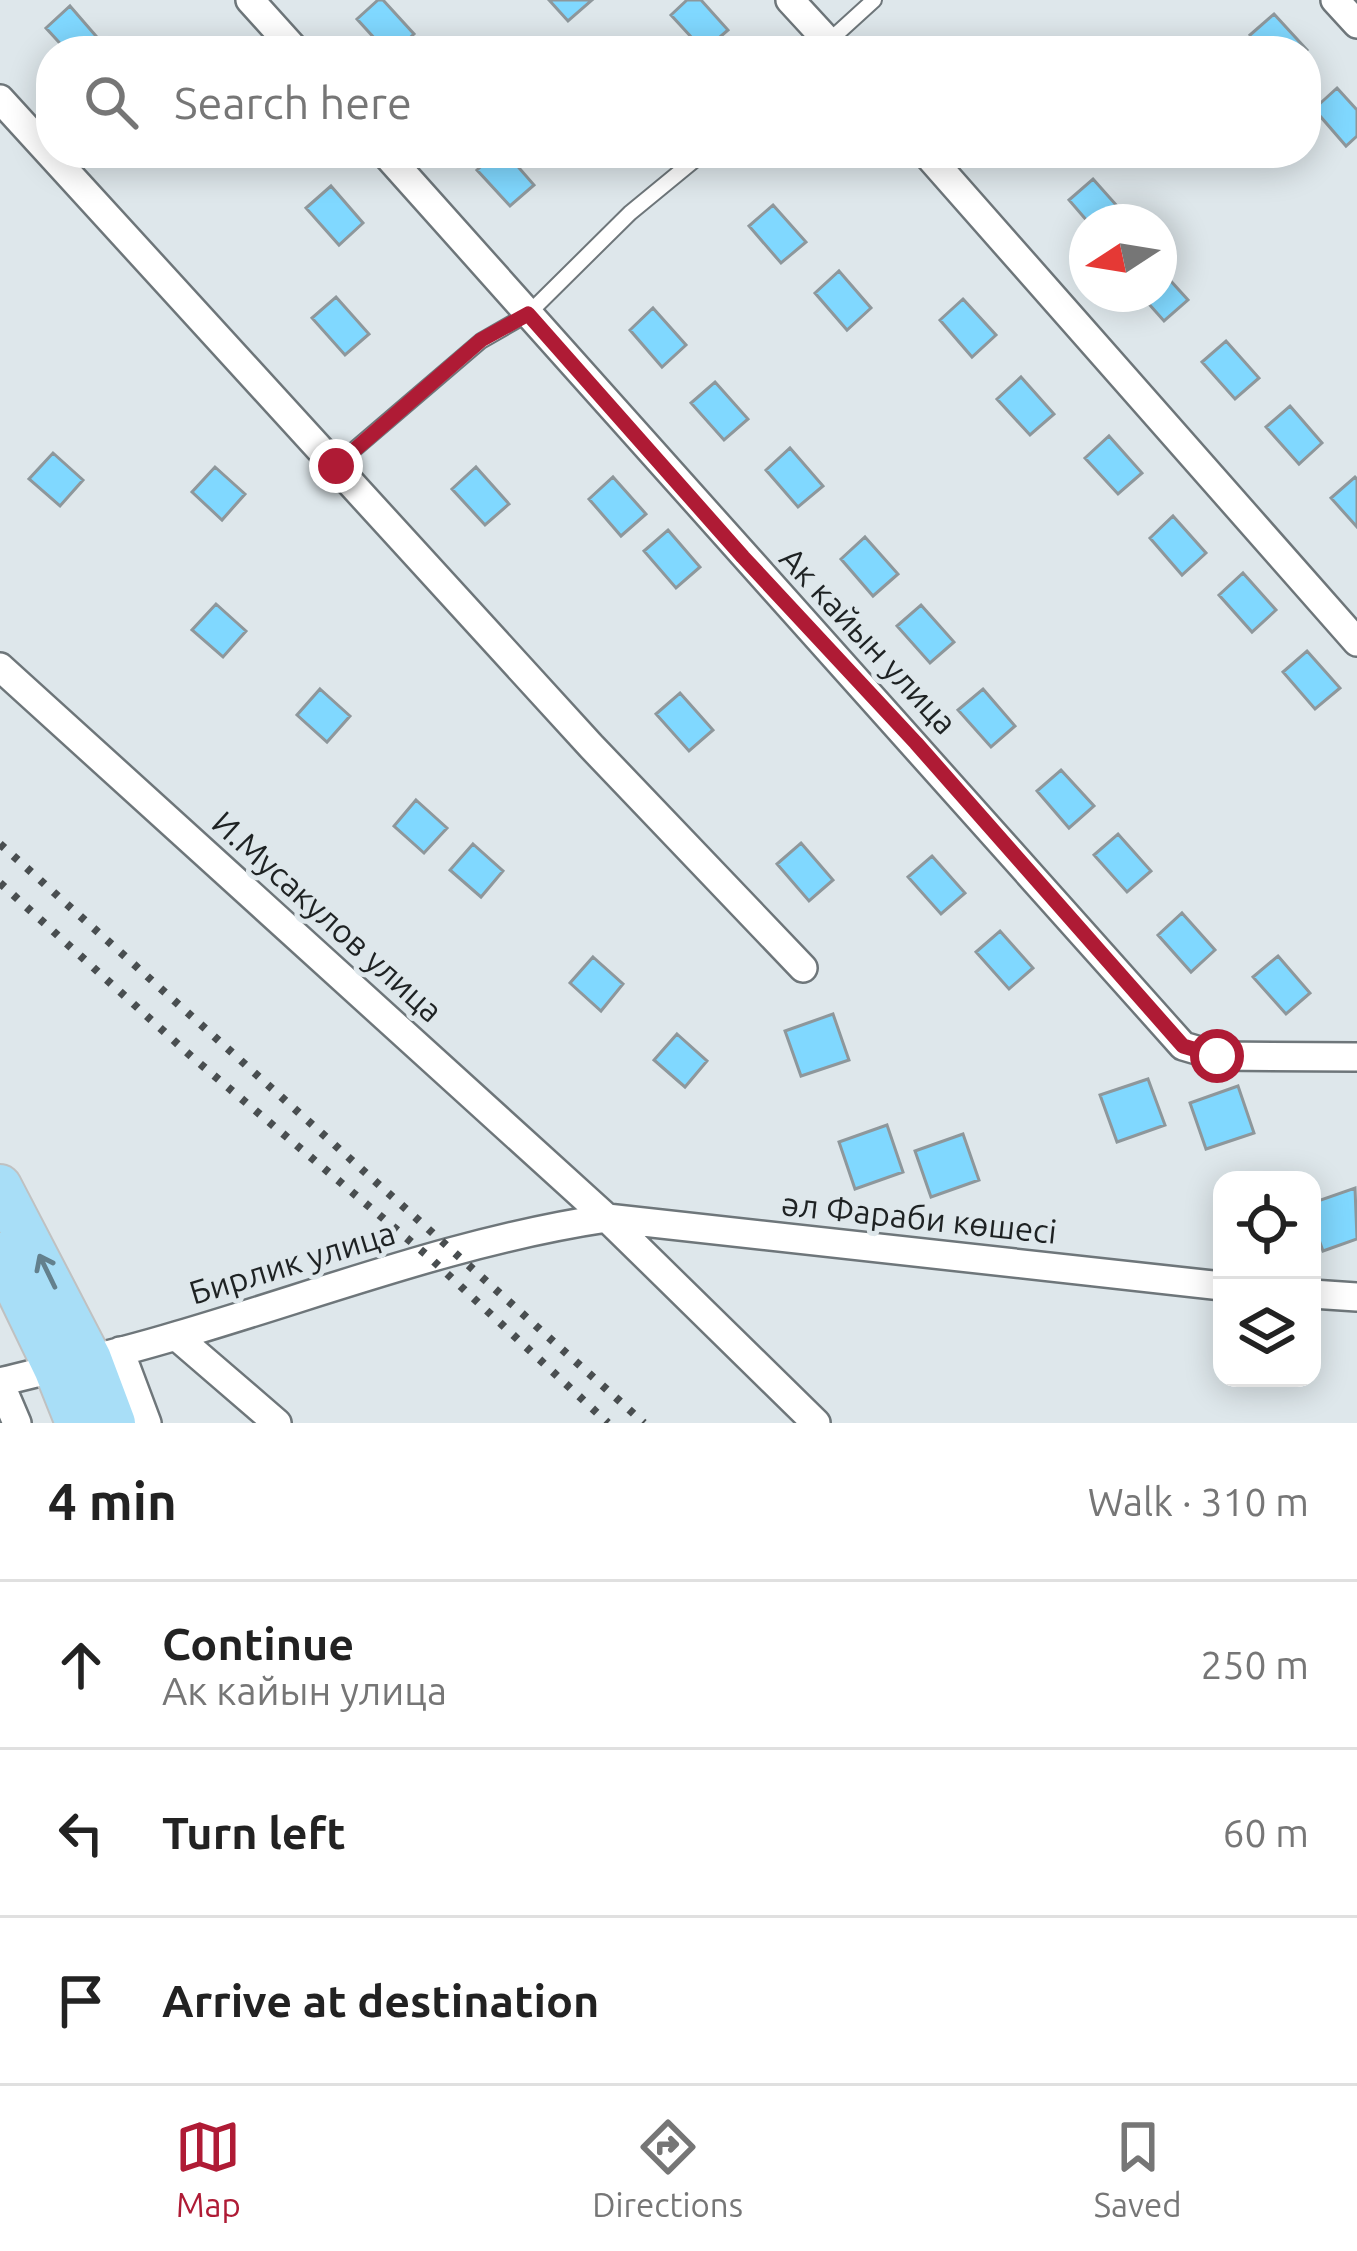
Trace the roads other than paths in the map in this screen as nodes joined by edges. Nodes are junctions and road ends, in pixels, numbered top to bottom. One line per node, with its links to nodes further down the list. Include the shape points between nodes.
1 (250, 0): 6 (street)
2 (790, 0): 7 (street)
3 (874, 0): 8 (lane)
4 (1335, 0): 5 (street)
5 (1357, 24)
6 (282, 36)
7 (818, 36)
8 (840, 36)
9 (0, 99): 10 (street)
10 (36, 138)
11 (63, 168): 16 (street)
12 (398, 168): 15 (street, Ак кайын улица)
13 (685, 168): 15 (lane)
14 (939, 168): 17 (street)
15 (528, 314): 16 (lane, via 481,340); 20 (street, Ак кайын улица, via 1183,1046 1217,1056)
16 (336, 466): 19 (street)
17 (1357, 642)
18 (0, 667): 22 (street, И.Мусакулов улица)
19 (803, 968)
20 (1357, 1057)
21 (0, 1186): 28 (highway, one-way to 21)
22 (608, 1219): 24 (street, әл Фараби көшесі); 27 (street, Бирлик улица, via 453,1250); 35 (street, И.Мусакулов улица)
23 (0, 1254): 28 (highway)
24 (1213, 1285)
25 (1321, 1295): 26 (street)
26 (1357, 1298)
27 (176, 1336): 28 (street, Бирлик улица); 34 (street)
28 (88, 1359): 29 (street, Бирлик улица); 31 (highway); 32 (highway); 33 (street)
29 (0, 1383): 30 (street)
30 (17, 1423)
31 (76, 1423)
32 (114, 1423)
33 (147, 1423)
34 (277, 1423)
35 (816, 1423)

